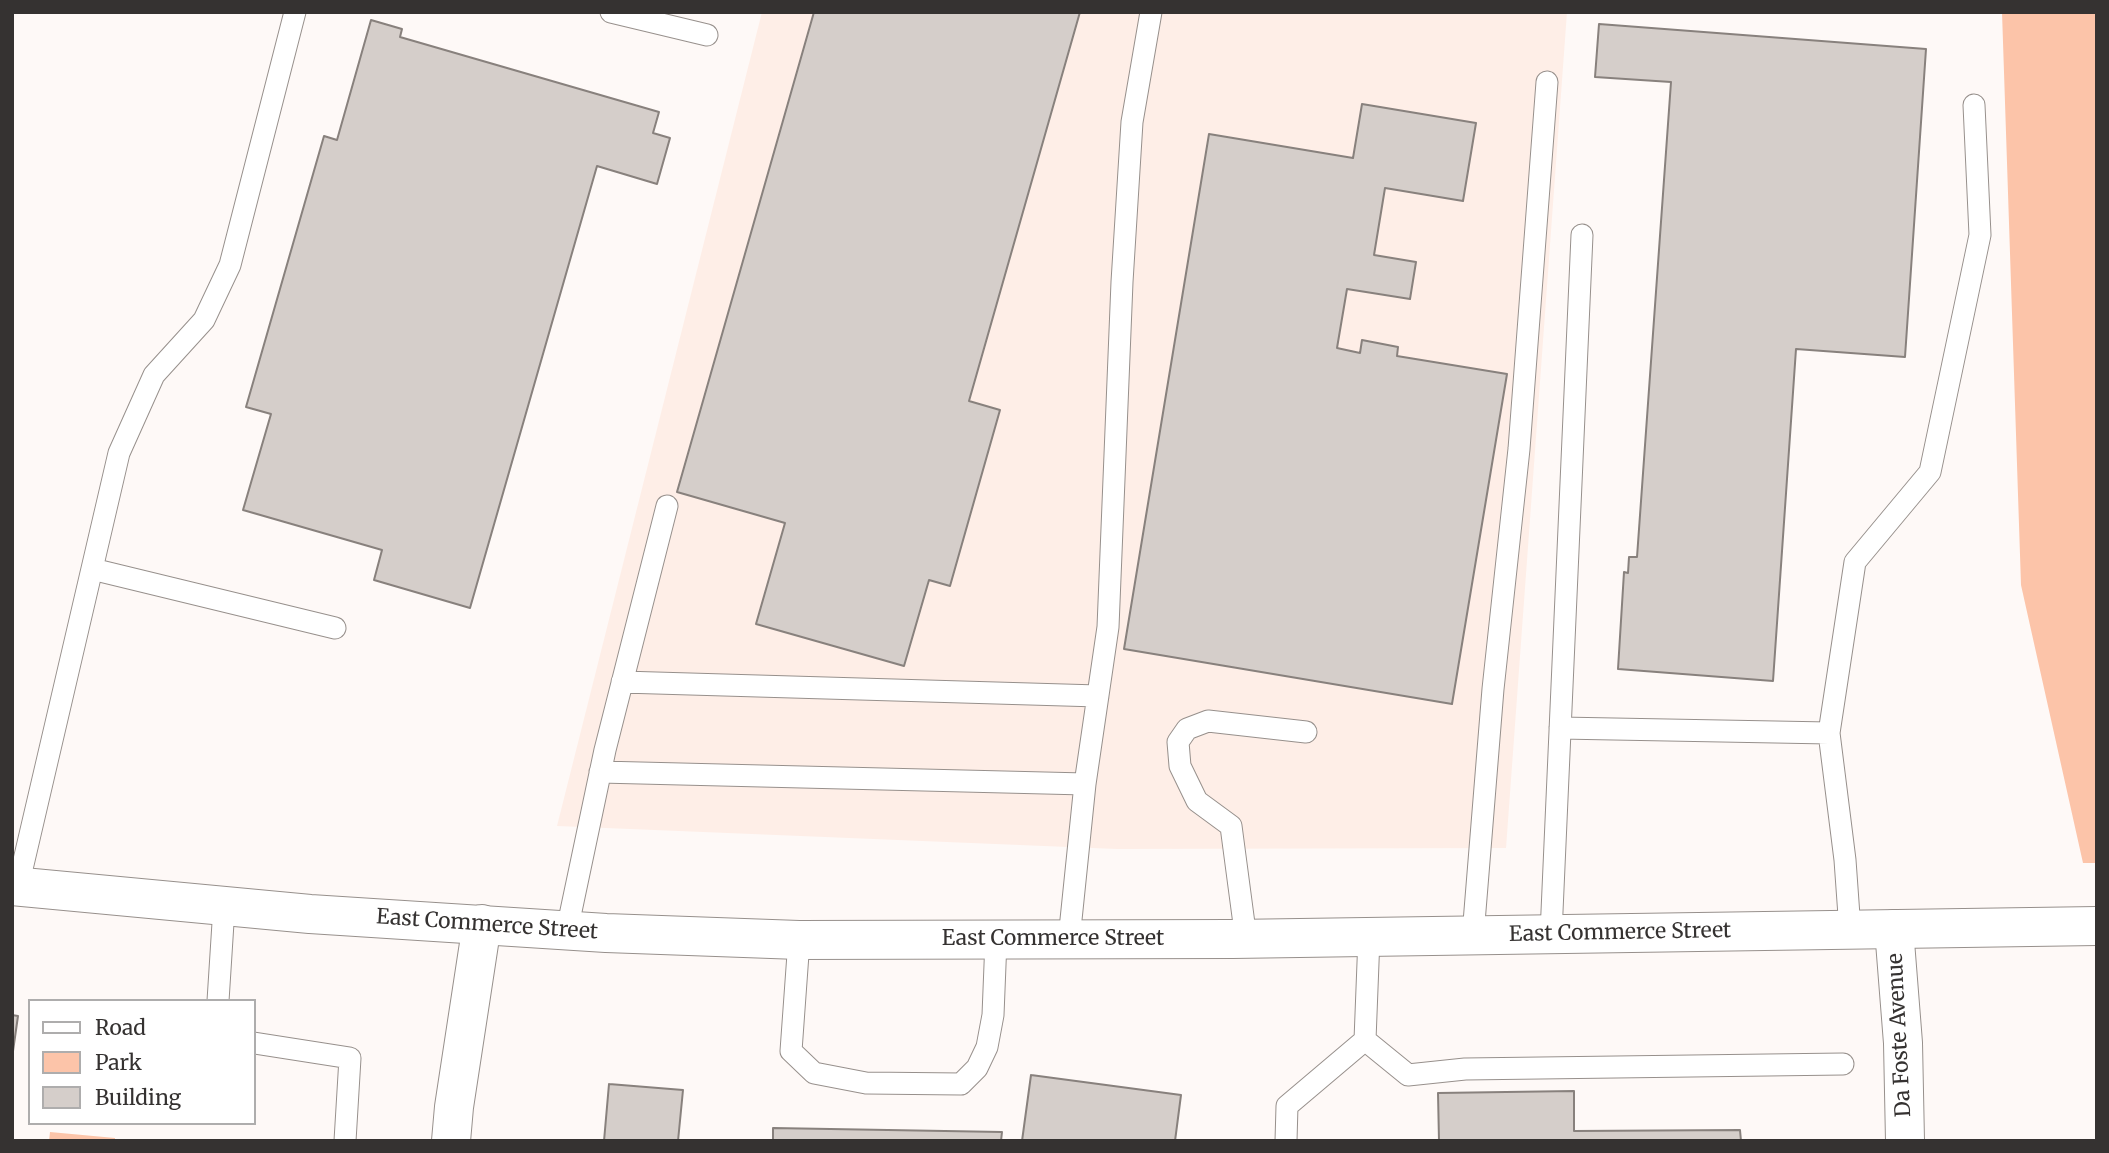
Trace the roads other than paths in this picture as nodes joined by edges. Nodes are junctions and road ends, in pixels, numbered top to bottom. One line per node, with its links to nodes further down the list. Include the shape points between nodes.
1 (295, 12): 9 (lane, via 230,265 204,320 154,375 119,453)
2 (611, 12): 4 (lane)
3 (1151, 12): 12 (lane, via 1132,122 1108,628)
4 (707, 36)
5 (1547, 82): 26 (lane, via 1519,449)
6 (1974, 106): 15 (lane, via 1980,235 1930,472 1855,562)
7 (1582, 235): 13 (lane)
8 (667, 506): 11 (lane)
9 (92, 569): 10 (lane); 18 (lane)
10 (335, 628)
11 (622, 682): 12 (lane); 16 (lane)
12 (1098, 696): 17 (lane)
13 (1560, 728): 15 (lane); 25 (lane)
14 (1306, 732): 29 (lane, via 1208,721 1187,729 1178,741 1180,766 1197,801 1231,826)
15 (1829, 733): 24 (lane)
16 (600, 772): 17 (lane); 23 (lane)
17 (1086, 784): 28 (lane)
18 (15, 886): 19 (main road, East Commerce Street)
19 (224, 907): 20 (main road, East Commerce Street); 32 (lane)
20 (482, 924): 23 (main road, East Commerce Street); 37 (main road)
21 (2091, 926): 22 (main road, East Commerce Street)
22 (1894, 929): 24 (main road, East Commerce Street); 39 (main road, Da Foste Avenue)
23 (567, 930): 30 (main road, East Commerce Street)
24 (1850, 930): 25 (main road, East Commerce Street)
25 (1551, 934): 26 (main road, East Commerce Street)
26 (1473, 935): 27 (main road, East Commerce Street)
27 (1369, 937): 29 (main road, East Commerce Street); 33 (lane)
28 (1069, 939): 29 (main road, East Commerce Street); 31 (main road, East Commerce Street)
29 (1246, 939)
30 (799, 940): 31 (main road, East Commerce Street); 31 (lane, via 790,1051 814,1073 866,1083 961,1084 977,1068 987,1047)
31 (996, 940)
32 (218, 999)
33 (1365, 1040): 35 (lane, via 1408,1074); 38 (lane, via 1287,1106)
34 (256, 1043): 36 (lane, via 350,1058)
35 (1843, 1064)
36 (345, 1141)
37 (451, 1141)
38 (1286, 1141)
39 (1905, 1141)

